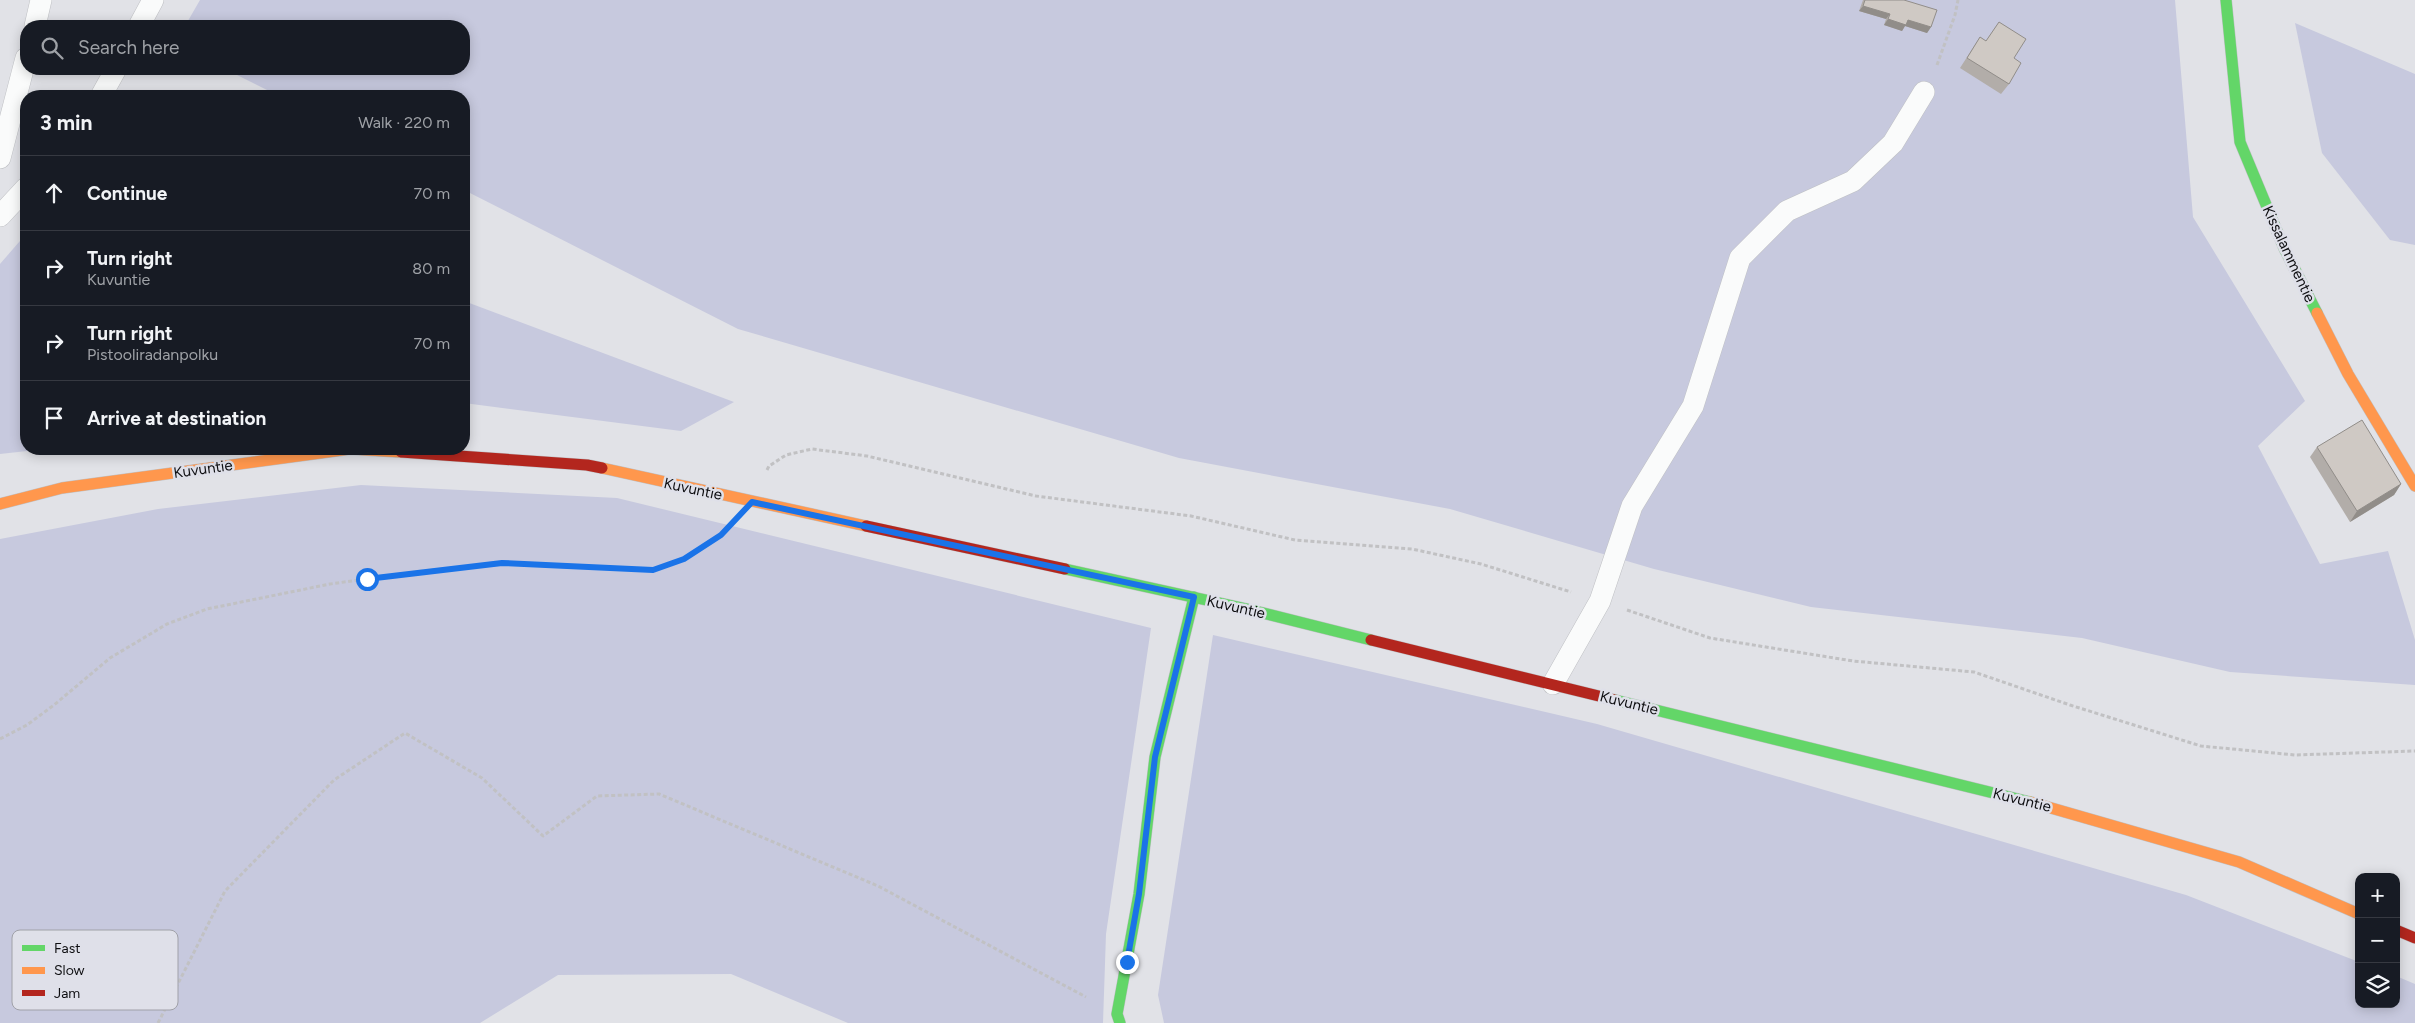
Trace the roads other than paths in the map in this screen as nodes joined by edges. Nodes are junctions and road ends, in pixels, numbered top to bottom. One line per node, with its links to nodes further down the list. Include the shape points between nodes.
1 (41, 0): 4 (lane)
2 (153, 0): 5 (lane)
3 (2226, 0): 15 (street, Kissalammentie, via 2240,142 2284,248 2344,366)
4 (36, 20)
5 (142, 20)
6 (22, 75): 10 (lane)
7 (113, 75): 8 (lane)
8 (104, 90)
9 (1924, 92): 18 (lane, via 1893,143 1853,181 1787,211 1740,258 1693,406 1632,506 1600,601)
10 (0, 158)
11 (20, 194): 12 (lane)
12 (0, 216)
13 (312, 455): 16 (street, Kuvuntie, via 62,488)
14 (429, 455): 17 (street, Kuvuntie, via 587,465)
15 (2415, 486)
16 (0, 504)
17 (1194, 597): 18 (street, Kuvuntie); 22 (street, via 1155,757 1139,894)
18 (1553, 684): 19 (street, Kuvuntie, via 2052,808 2239,862)
19 (2355, 912)
20 (2400, 932): 21 (street)
21 (2415, 938)
22 (1118, 1018)

